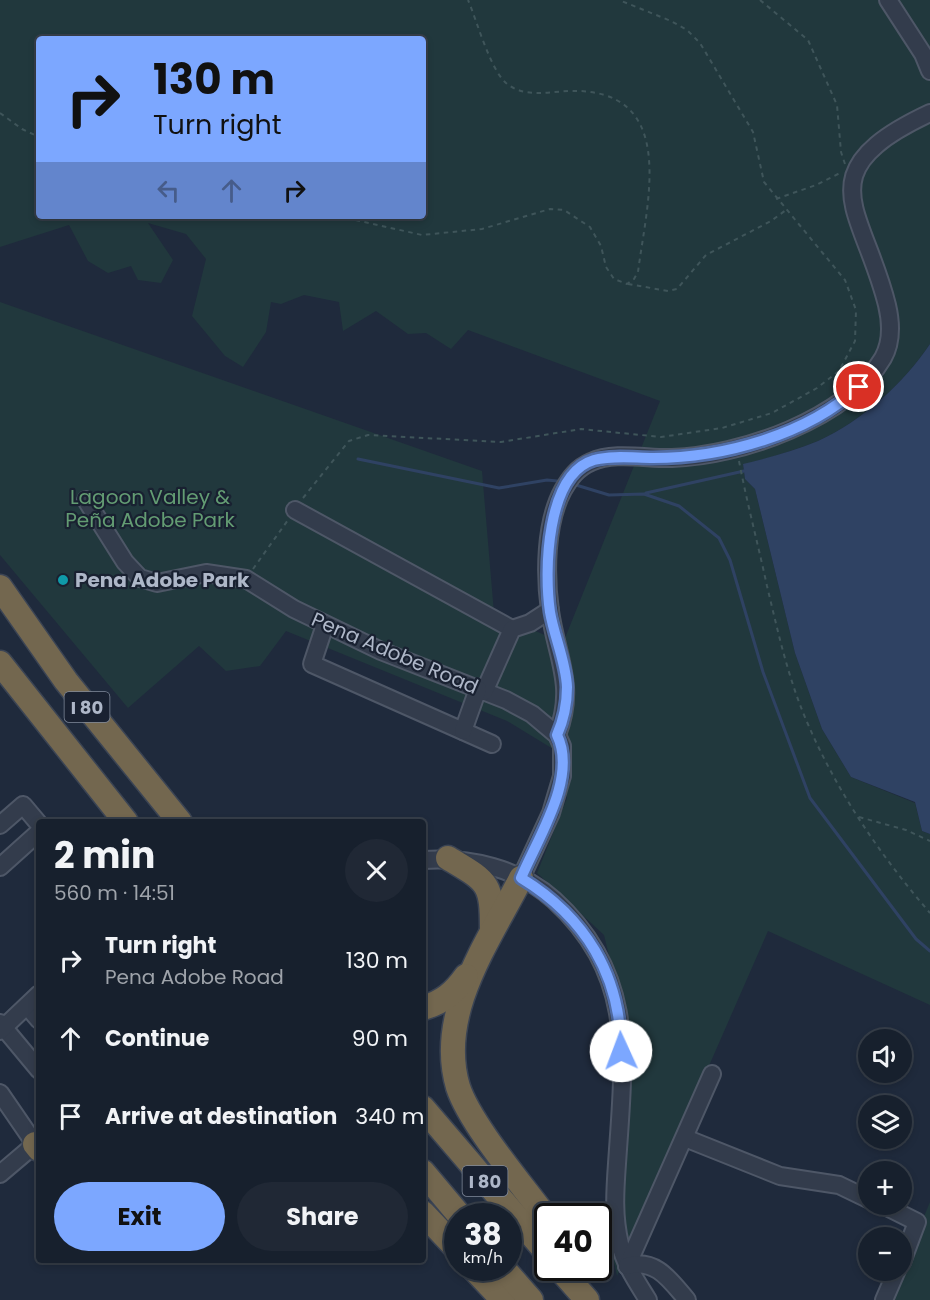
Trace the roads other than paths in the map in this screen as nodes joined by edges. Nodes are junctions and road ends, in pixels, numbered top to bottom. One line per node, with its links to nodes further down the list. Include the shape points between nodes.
1 (888, 0): 2 (street)
2 (930, 71)
3 (930, 113): 7 (street, via 878,142 858,168 850,194 890,316 885,355 872,374 844,401 819,417 747,444 675,458 609,458 592,461 575,471 560,496 554,517 548,574)
4 (86, 500): 8 (street, Pena Adobe Road, via 125,562 140,578 157,583 206,573 246,579)
5 (295, 510): 9 (street)
6 (0, 587): 18 (highway, I 80, via 66,681)
7 (550, 610): 9 (street); 13 (street, via 567,684 566,714)
8 (326, 625): 11 (street, Pena Adobe Road); 12 (street, via 312,664)
9 (512, 629): 11 (street)
10 (0, 663): 15 (highway, I 80)
11 (481, 691): 12 (street); 13 (street, Pena Adobe Road, via 532,714)
12 (463, 731): 14 (street)
13 (557, 735): 25 (street, via 562,746 562,776 551,813)
14 (492, 744)
15 (95, 786): 16 (highway); 17 (highway, I 80)
16 (113, 819)
17 (123, 819)
18 (178, 819)
19 (36, 820): 20 (street, via 23,805)
20 (0, 825)
21 (36, 835): 24 (street)
22 (448, 858): 23 (street); 25 (street, via 493,867); 26 (highway, via 484,881 492,898)
23 (426, 860)
24 (0, 867)
25 (521, 878): 26 (highway); 48 (street, via 545,892 570,915 594,948 617,998 622,1096 614,1208)
26 (492, 934): 27 (highway)
27 (477, 962): 29 (highway, via 456,991); 42 (highway, via 453,1035 459,1088 469,1109)
28 (33, 1000): 30 (street)
29 (426, 1007)
30 (1, 1028): 31 (street)
31 (36, 1067)
32 (712, 1074): 35 (street)
33 (0, 1094): 36 (street)
34 (426, 1112): 47 (highway, I 80)
35 (685, 1138): 40 (street, via 780,1176 839,1185); 48 (street)
36 (36, 1142)
37 (36, 1147): 38 (street)
38 (0, 1174)
39 (426, 1176): 41 (highway, I 80)
40 (858, 1194)
41 (449, 1203)
42 (536, 1203)
43 (903, 1215): 46 (street, via 917,1222)
44 (426, 1216): 45 (highway)
45 (444, 1235)
46 (912, 1235)
47 (534, 1238)
48 (627, 1266): 58 (street); 59 (street, via 639,1263 654,1267)
49 (485, 1281): 54 (highway)
50 (515, 1281): 55 (highway)
51 (570, 1281): 56 (highway)
52 (589, 1281): 57 (highway)
53 (892, 1281): 60 (street)
54 (503, 1300)
55 (531, 1300)
56 (586, 1300)
57 (600, 1300)
58 (648, 1300)
59 (687, 1300)
60 (884, 1300)

